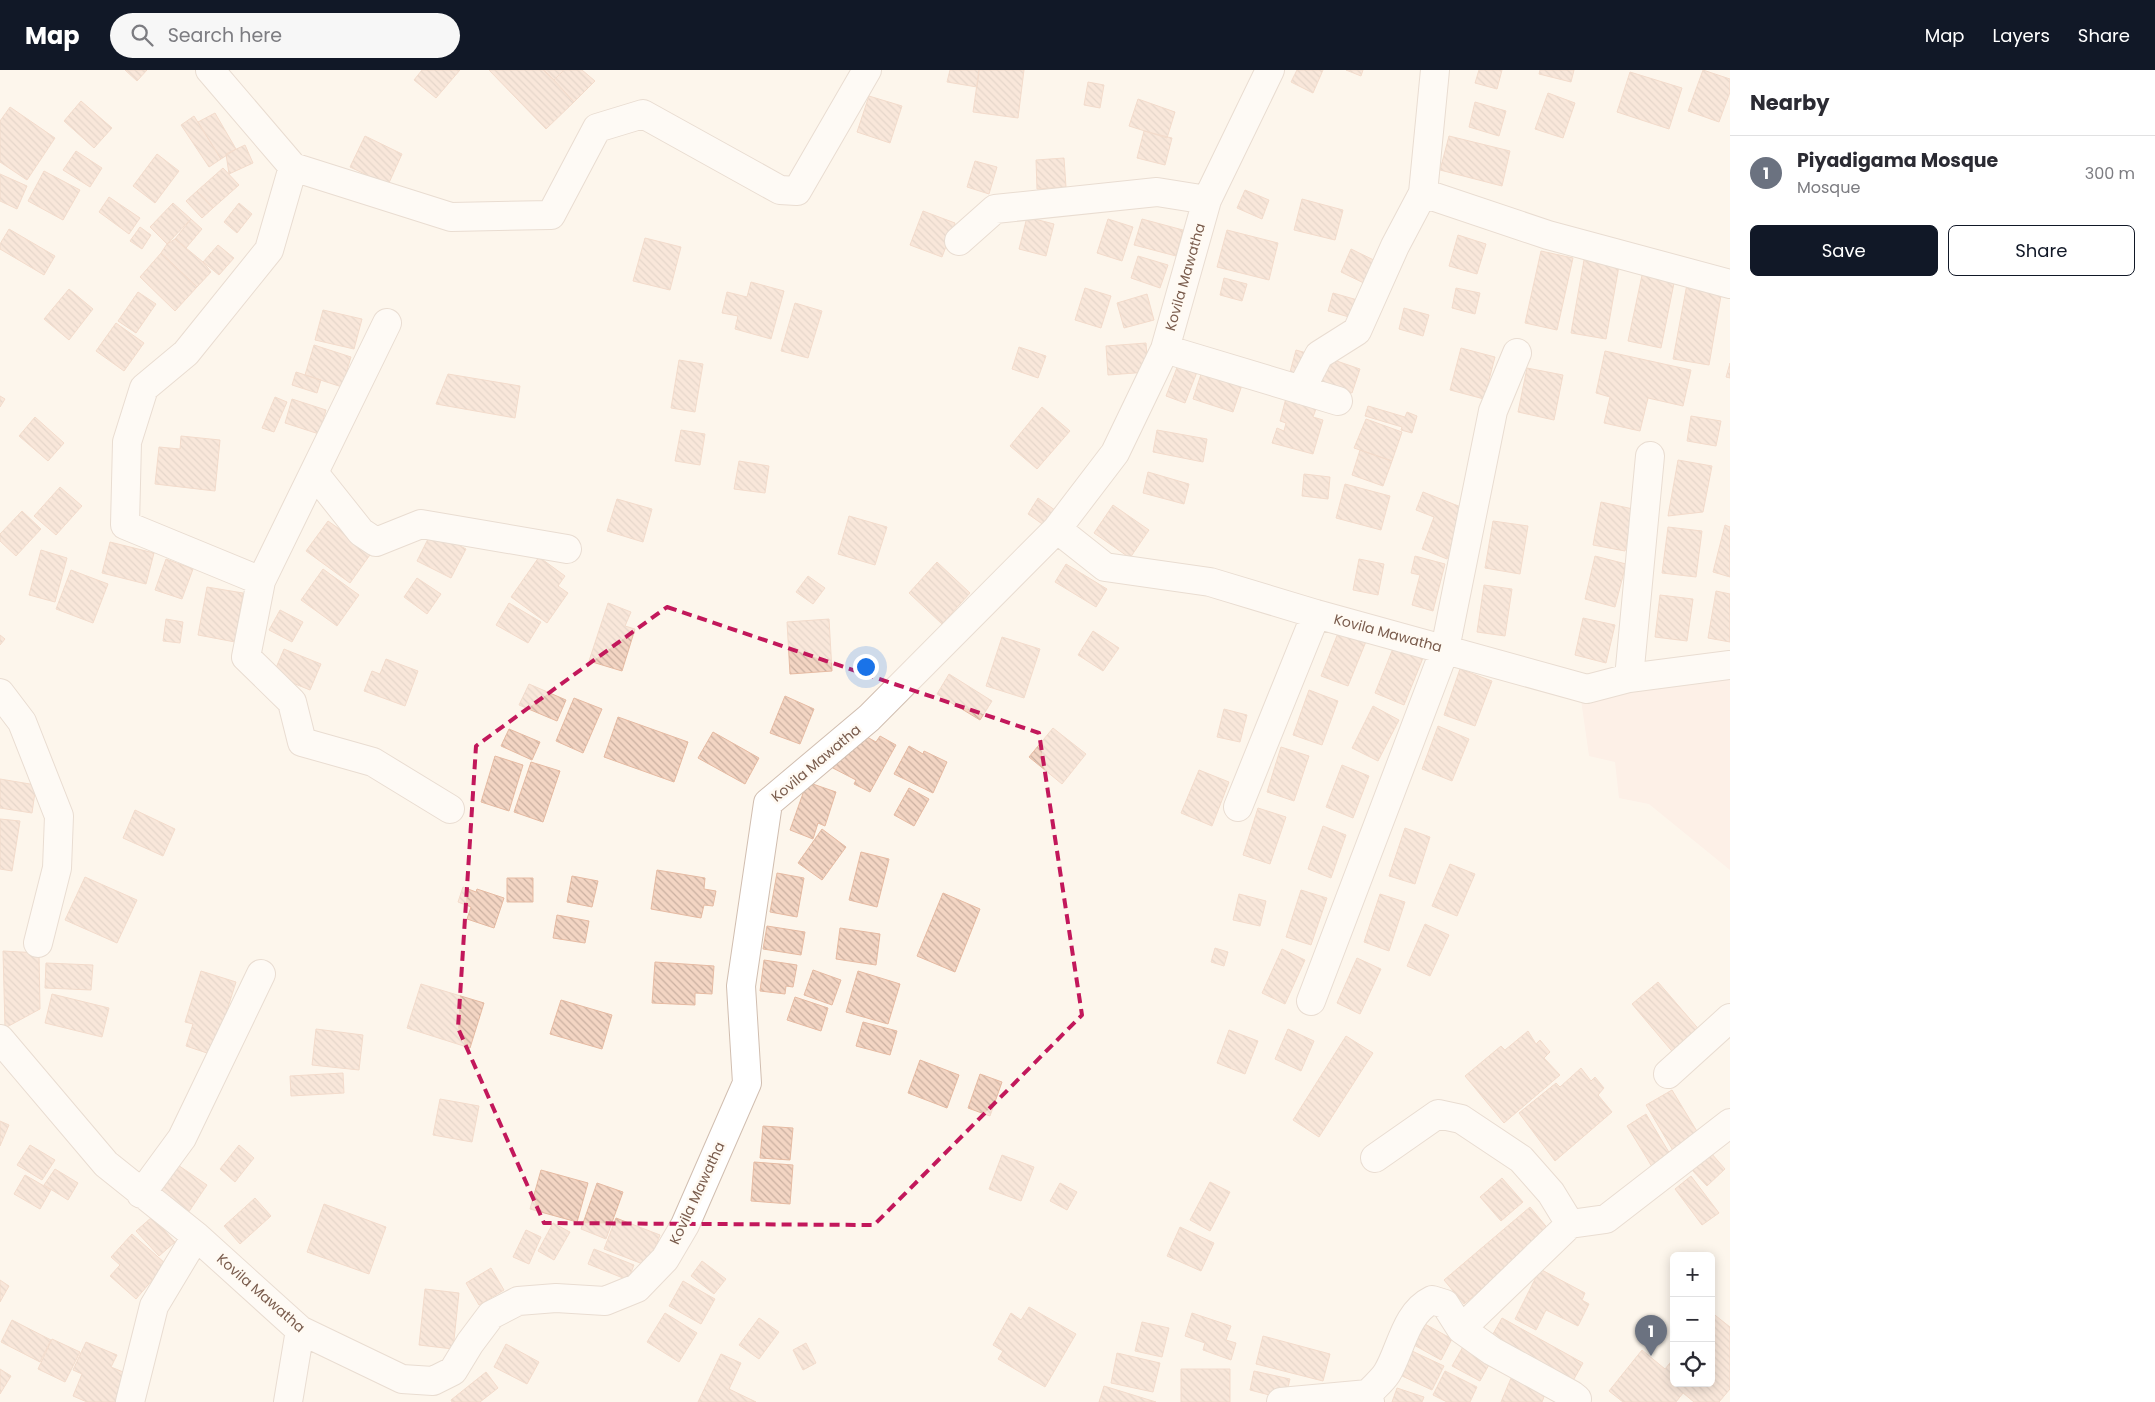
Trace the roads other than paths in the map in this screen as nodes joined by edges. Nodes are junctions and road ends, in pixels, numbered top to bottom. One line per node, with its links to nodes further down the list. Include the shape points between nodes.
1 (210, 70): 5 (street)
2 (867, 70): 5 (street, via 797,191 780,190 644,114 597,128 551,216 451,217)
3 (1270, 70): 7 (street, Kovila Mawatha)
4 (1435, 70): 6 (street)
5 (293, 167): 19 (street, via 269,250 186,353 144,388 127,442 124,525)
6 (1423, 193): 9 (street, via 1548,234); 13 (street, via 1357,331 1319,355)
7 (1207, 200): 8 (street, via 1157,192 995,209); 11 (street, Kovila Mawatha)
8 (959, 241)
9 (1730, 284)
10 (387, 324): 16 (street)
11 (1165, 348): 13 (street); 17 (street, Kovila Mawatha, via 1115,453)
12 (1517, 353): 21 (street, via 1493,411)
13 (1301, 390): 14 (street)
14 (1338, 401)
15 (1650, 456): 23 (street)
16 (314, 473): 18 (street, via 360,532 376,542 421,524); 19 (street)
17 (1057, 529): 20 (street, Kovila Mawatha, via 1105,567 1210,582); 39 (street, Kovila Mawatha, via 870,718 768,803 742,986 747,1083 685,1225 665,1258 637,1288 605,1301 556,1298 511,1304 491,1315 453,1371 433,1381 402,1379)
18 (567, 549)
19 (261, 581): 26 (street, via 246,657 292,702 302,742 373,762)
20 (1316, 614): 21 (street, Kovila Mawatha); 25 (street)
21 (1445, 649): 23 (street, Kovila Mawatha, via 1587,689); 29 (street)
22 (1730, 666): 23 (street, Kovila Mawatha)
23 (1629, 678)
24 (0, 693): 27 (street, via 22,722 58,816 57,868)
25 (1238, 807)
26 (450, 809)
27 (38, 943)
28 (262, 974): 35 (street, via 182,1138)
29 (1311, 1001)
30 (1730, 1018): 32 (street)
31 (0, 1039): 35 (street, Kovila Mawatha, via 106,1164)
32 (1668, 1074)
33 (1730, 1123): 36 (street, via 1606,1219)
34 (1375, 1158): 36 (street, via 1438,1114 1461,1120 1521,1159 1551,1192)
35 (141, 1194): 37 (street, Kovila Mawatha)
36 (1570, 1224): 38 (street)
37 (196, 1236): 39 (street, Kovila Mawatha); 41 (street, via 154,1306)
38 (1462, 1329): 40 (street, via 1444,1304 1432,1300 1422,1305 1406,1330 1386,1374); 44 (street, via 1492,1351 1572,1395)
39 (300, 1330): 42 (street)
40 (1369, 1398): 43 (street)
41 (130, 1402)
42 (288, 1402)
43 (1281, 1402)
44 (1576, 1402)

